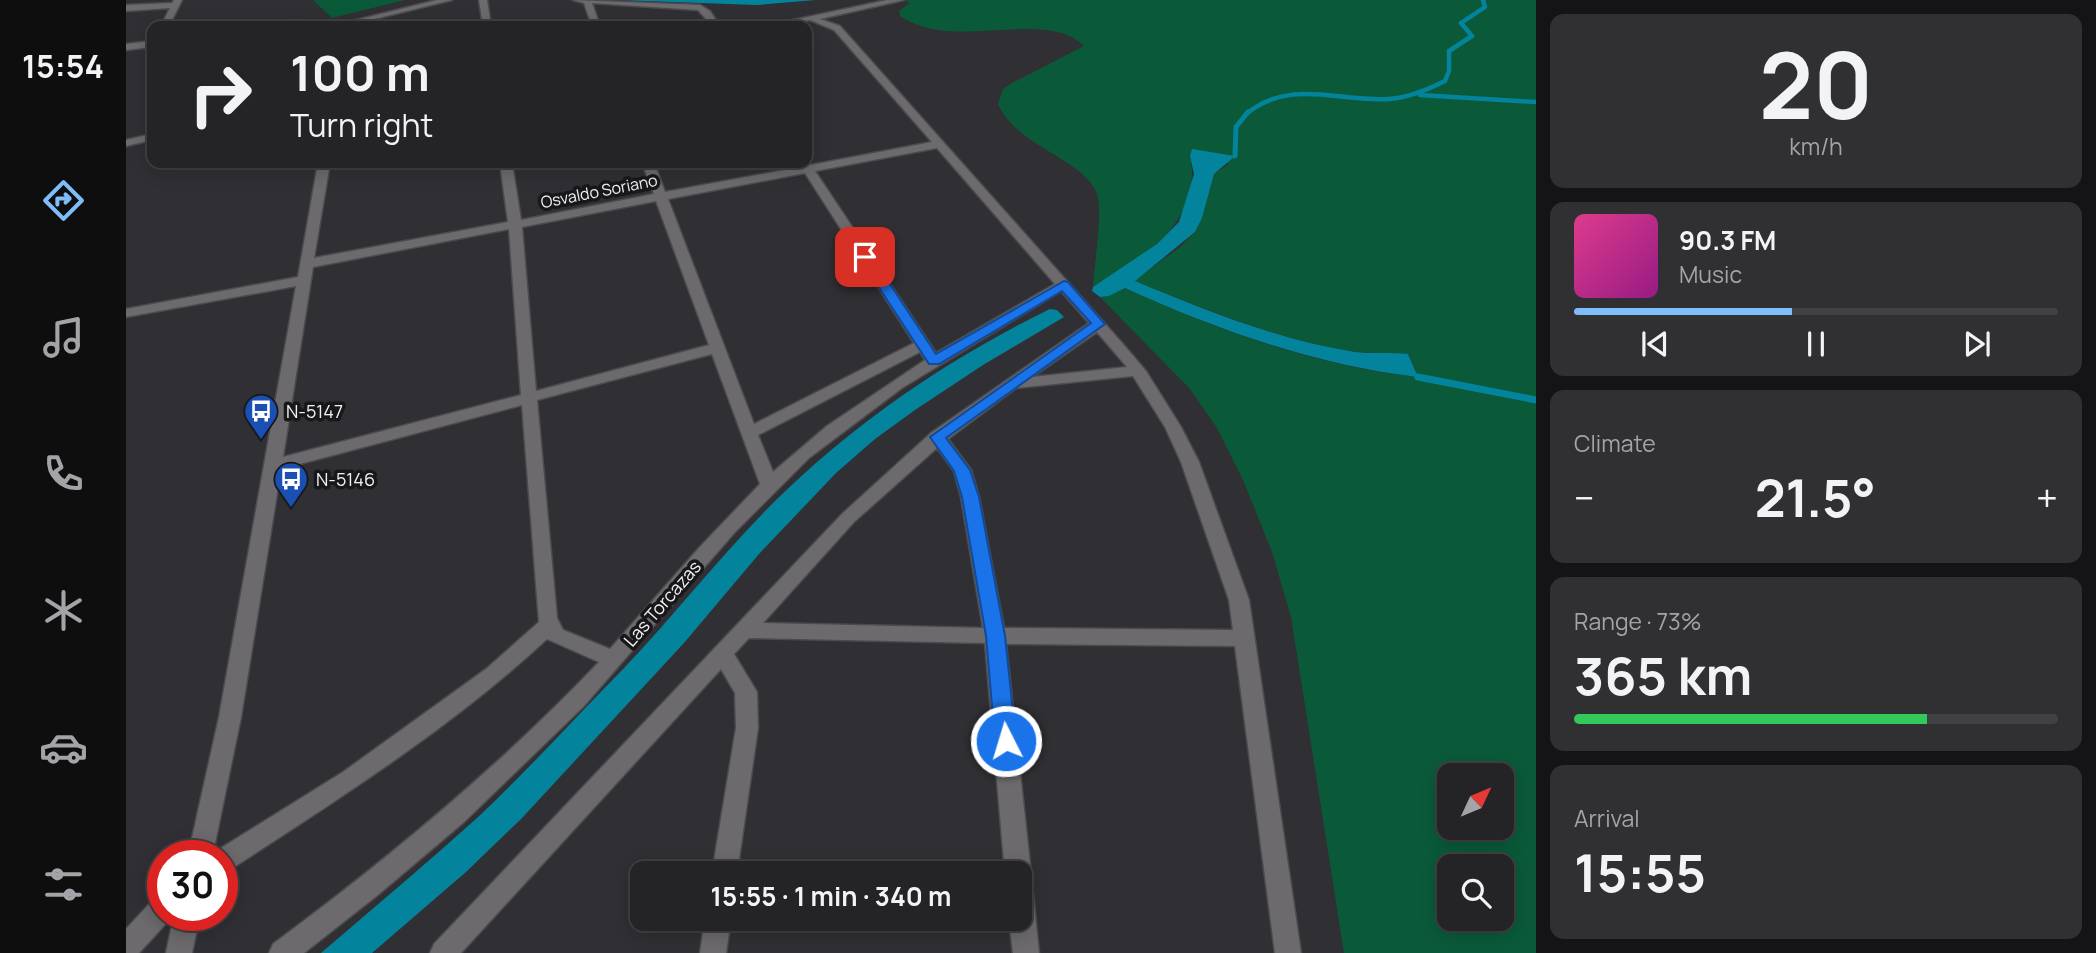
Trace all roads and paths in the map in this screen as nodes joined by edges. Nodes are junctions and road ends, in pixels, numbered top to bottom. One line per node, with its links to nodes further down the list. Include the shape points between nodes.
1 (448, 0): 10 (street)
2 (483, 0): 11 (street)
3 (577, 0): 5 (street)
4 (900, 0): 8 (street)
5 (587, 1): 12 (street); 13 (street, via 700,8)
6 (177, 2): 7 (street); 9 (street)
7 (126, 8)
8 (813, 19): 14 (street); 19 (street, via 837,28)
9 (167, 21)
10 (358, 21)
11 (486, 21)
12 (594, 21)
13 (713, 21)
14 (800, 21)
15 (147, 45): 16 (street)
16 (126, 47)
17 (147, 138): 18 (street)
18 (126, 142)
19 (940, 144): 20 (street, Osvaldo Soriano); 29 (street)
20 (812, 165)
21 (323, 168): 28 (street)
22 (507, 168): 27 (street)
23 (650, 168): 26 (street)
24 (797, 168): 26 (street, Osvaldo Soriano)
25 (807, 168): 33 (street)
26 (660, 197): 27 (street, Osvaldo Soriano); 32 (street)
27 (515, 224): 28 (street, Osvaldo Soriano); 36 (street)
28 (305, 272): 30 (street, Osvaldo Soriano); 39 (street)
29 (1064, 284): 31 (street); 33 (street, Las Torcazas)
30 (126, 313)
31 (1098, 324): 34 (street); 35 (street)
32 (717, 348): 36 (street); 37 (street)
33 (928, 353): 37 (street); 40 (street, Las Torcazas)
34 (1138, 371): 35 (street); 44 (street, via 1190,462 1239,600)
35 (1011, 383): 38 (street)
36 (528, 398): 39 (street); 41 (street)
37 (749, 433): 40 (street)
38 (937, 437): 42 (street, via 848,518); 43 (street, via 967,482)
39 (272, 465): 47 (street)
40 (769, 485): 46 (street, Las Torcazas)
41 (550, 624): 46 (street, via 556,636); 48 (street, via 494,675 351,779)
42 (744, 630): 43 (street); 45 (street)
43 (995, 636): 44 (street); 50 (street)
44 (1245, 638): 61 (street)
45 (722, 653): 49 (street, via 746,692 747,709); 58 (street)
46 (614, 659): 57 (street, Las Torcazas, via 554,722 432,835)
47 (204, 840)
48 (238, 851)
49 (727, 861)
50 (1017, 861)
51 (147, 925): 55 (street)
52 (184, 931): 56 (street)
53 (716, 931): 59 (street)
54 (1024, 931): 60 (street)
55 (126, 948)
56 (179, 953)
57 (282, 953)
58 (443, 953)
59 (713, 953)
60 (1026, 953)
61 (1288, 953)

